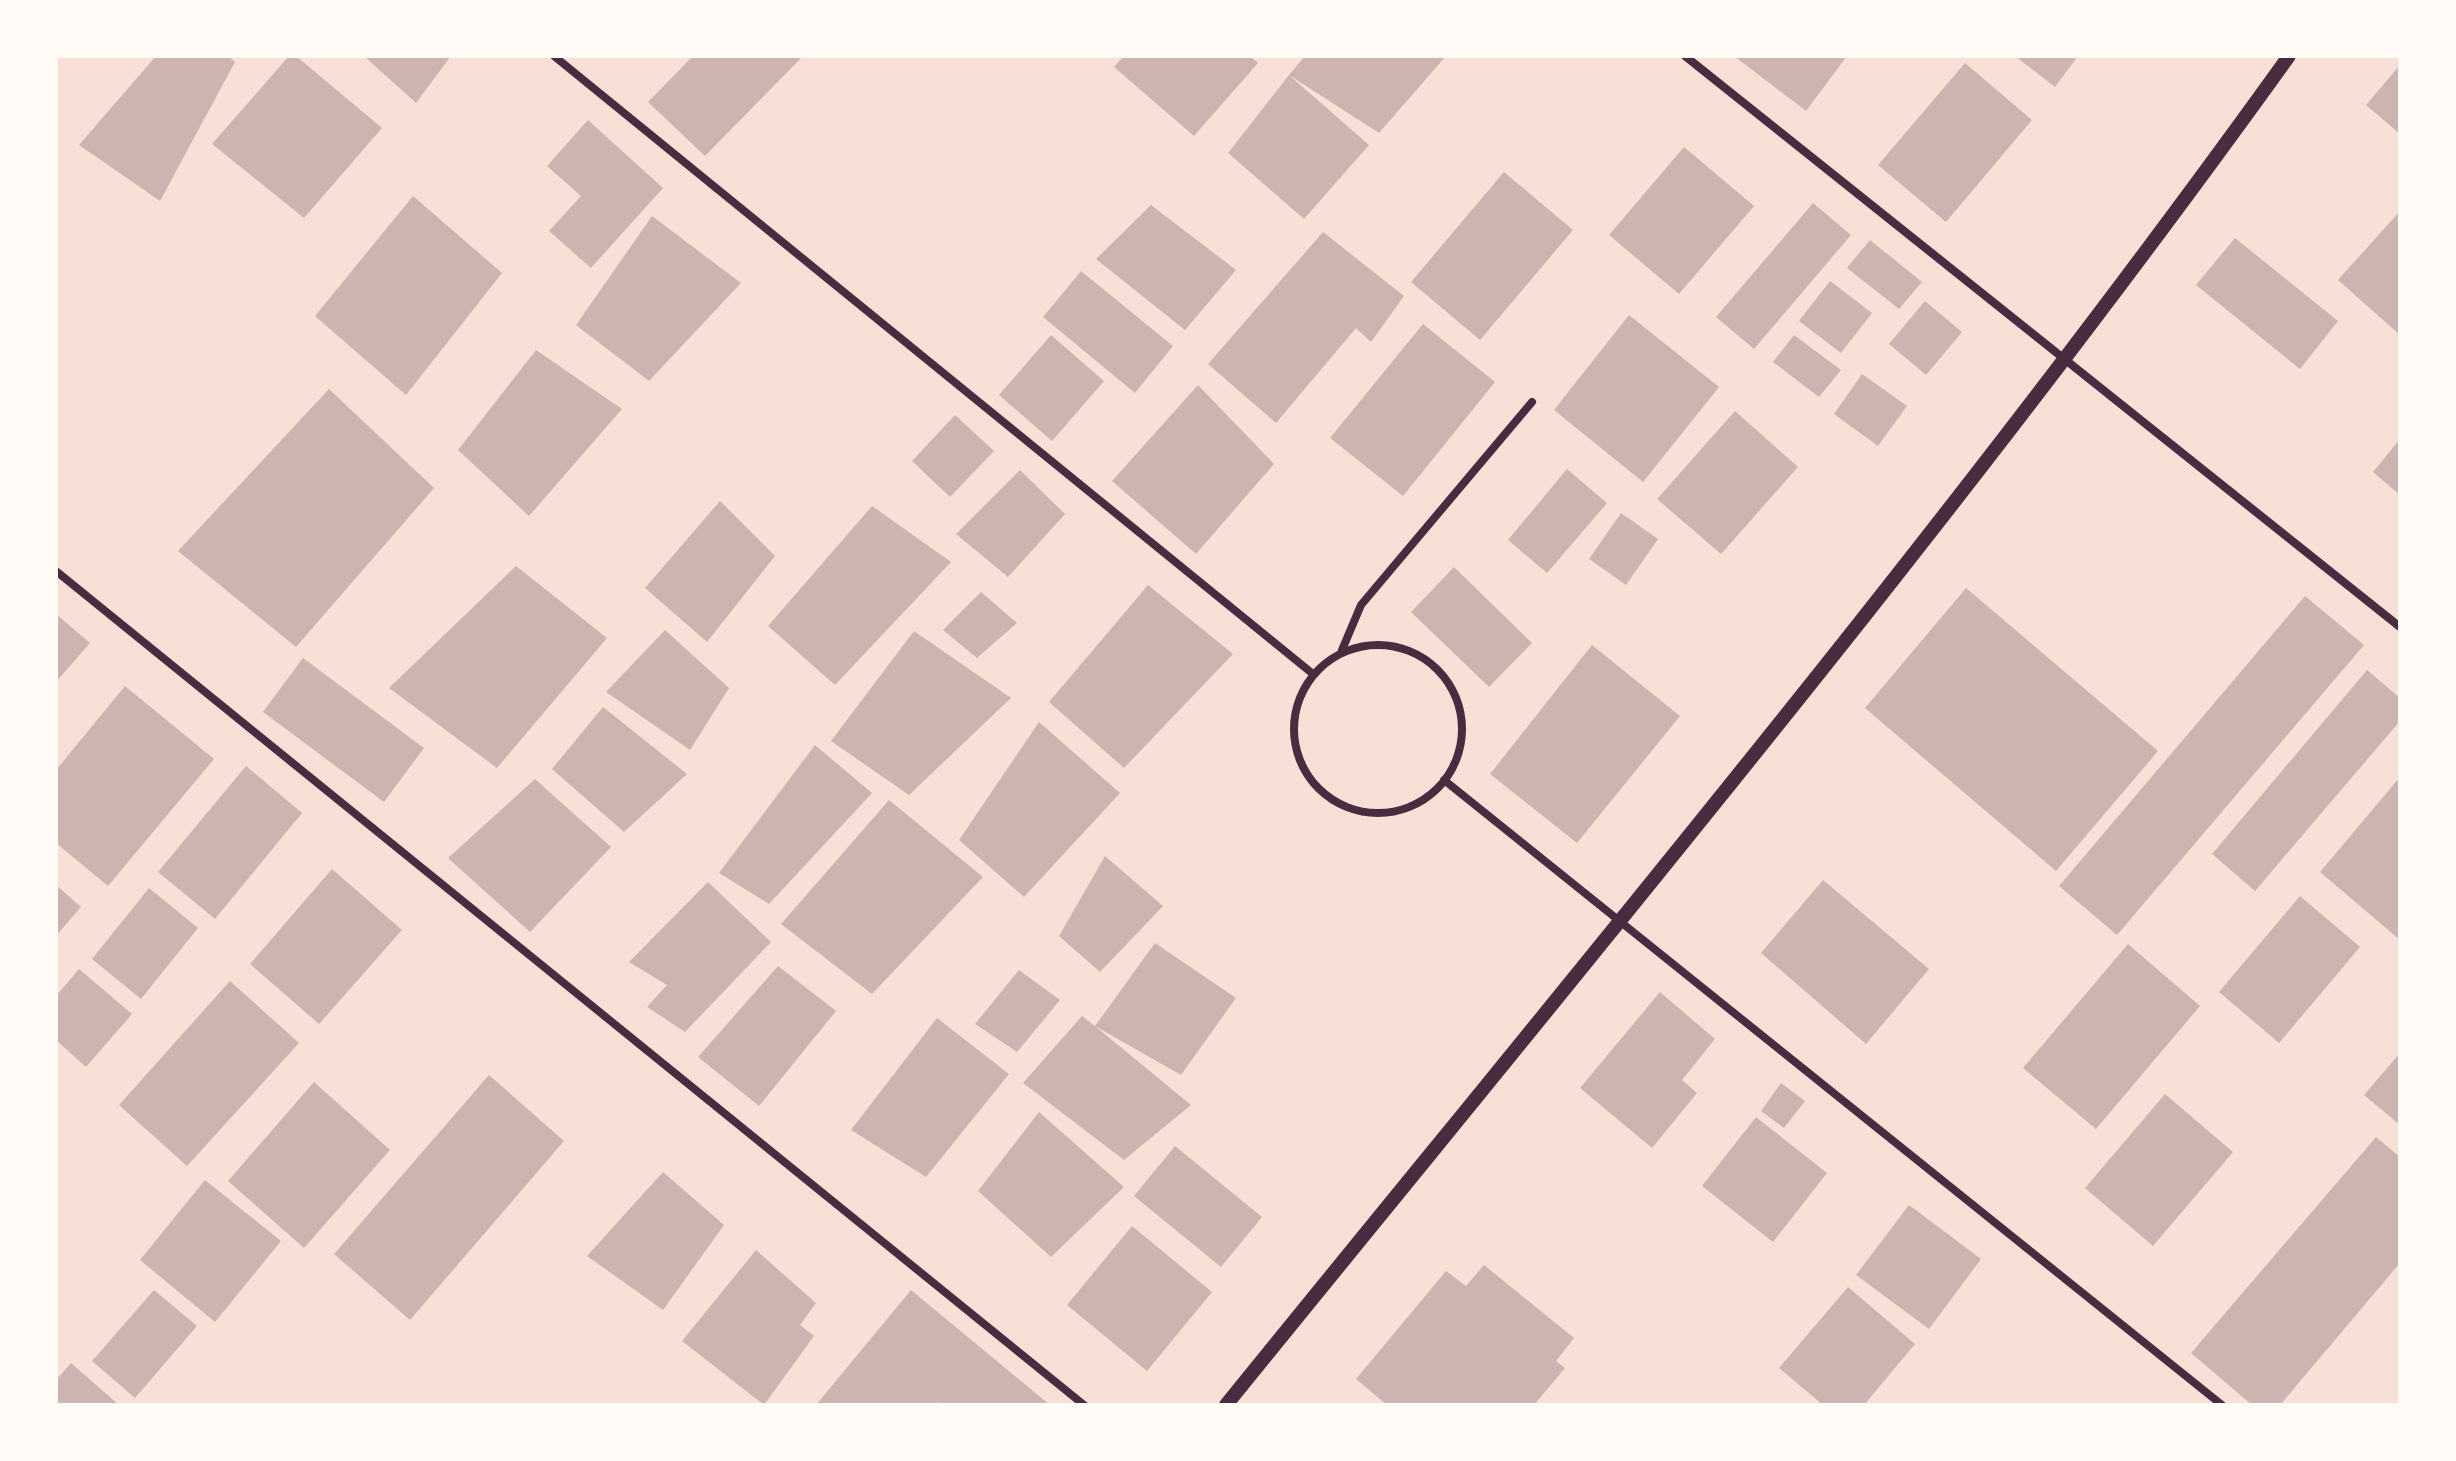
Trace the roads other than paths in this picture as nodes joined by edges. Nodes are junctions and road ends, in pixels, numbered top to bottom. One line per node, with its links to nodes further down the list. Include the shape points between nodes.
1 (554, 56): 9 (street)
2 (1685, 56): 4 (street)
3 (2289, 56): 4 (street)
4 (2065, 357): 7 (street); 11 (street)
5 (1532, 402): 8 (street, via 1361,605)
6 (56, 571): 12 (street)
7 (2400, 627)
8 (1342, 650): 9 (street); 10 (street, via 1373,644 1404,647 1430,661 1451,682 1462,710 1464,740)
9 (1313, 674): 10 (street, via 1295,711 1294,741 1302,769 1330,800 1358,812 1388,815 1416,806)
10 (1444, 780): 11 (street)
11 (1618, 922): 13 (street); 14 (street)
12 (1084, 1405)
13 (1226, 1405)
14 (2222, 1405)

